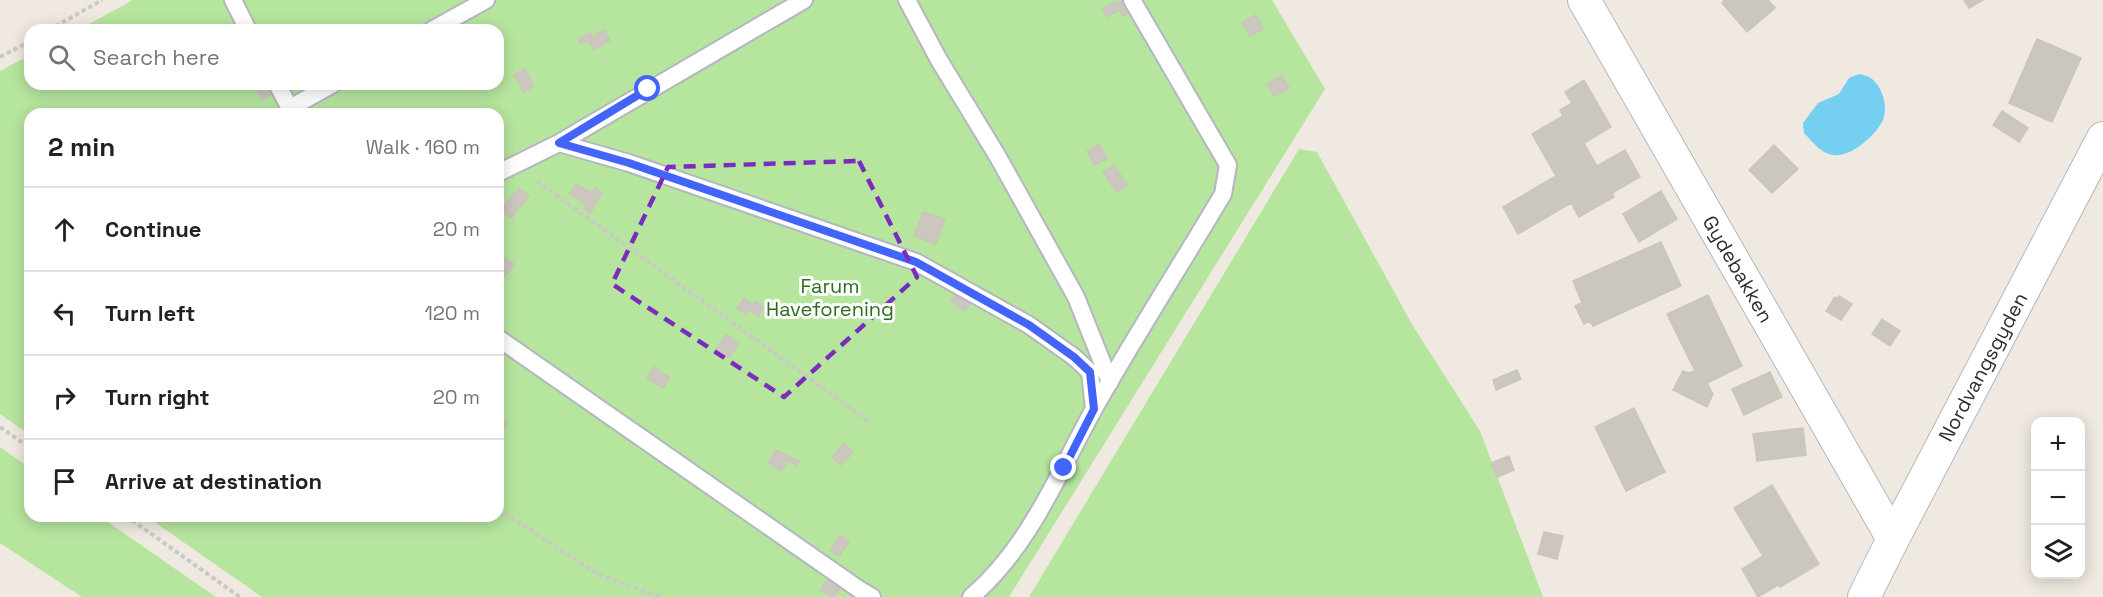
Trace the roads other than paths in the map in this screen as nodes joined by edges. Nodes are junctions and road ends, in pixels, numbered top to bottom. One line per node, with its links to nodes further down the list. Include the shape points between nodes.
1 (233, 0): 7 (lane)
2 (486, 0): 8 (lane)
3 (804, 0): 14 (lane)
4 (907, 0): 17 (lane, via 1076,297)
5 (1132, 0): 17 (lane, via 1228,165 1223,194)
6 (1584, 0): 19 (street, Gydebakken)
7 (245, 24)
8 (443, 24)
9 (280, 90): 11 (lane)
10 (324, 90): 12 (lane)
11 (289, 108)
12 (296, 108)
13 (2103, 138): 19 (street, Nordvangsgyden)
14 (559, 143): 15 (lane); 18 (lane, via 629,163 916,262 1029,325 1074,357 1090,372)
15 (504, 170)
16 (504, 342): 20 (lane)
17 (1110, 382): 18 (lane)
18 (1094, 409): 21 (lane, via 1024,536 990,581)
19 (1893, 539): 22 (street, Nordvangsgyden)
20 (873, 597)
21 (972, 597)
22 (1864, 597)

